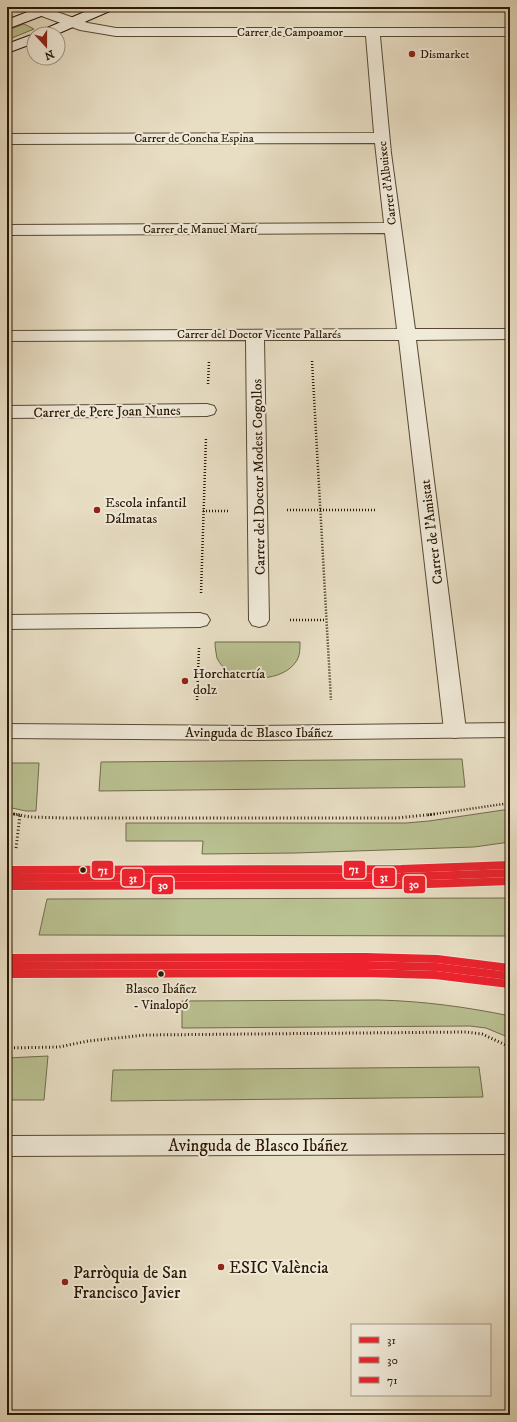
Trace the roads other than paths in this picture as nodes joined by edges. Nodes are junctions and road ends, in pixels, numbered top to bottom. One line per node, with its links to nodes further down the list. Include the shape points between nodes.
1 (107, 7): 3 (street)
2 (41, 8): 3 (street, Carrer de Campoamor); 4 (street)
3 (72, 23): 5 (street); 7 (street, Carrer de Campoamor, via 116,32)
4 (7, 25)
5 (65, 26)
6 (510, 32): 7 (street, Carrer de Campoamor)
7 (373, 33): 10 (street, Carrer d'Albuixec)
8 (26, 41): 9 (street)
9 (7, 49)
10 (381, 138): 11 (street, Carrer de Concha Espina); 12 (street, Carrer d'Albuixec)
11 (7, 139)
12 (392, 228): 13 (street, Carrer de Manuel Martí); 14 (street, Carrer d'Albuixec)
13 (7, 230)
14 (407, 333): 15 (street, Carrer del Doctor Vicente Pallarés); 16 (street, Carrer del Doctor Vicente Pallarés); 23 (street, Carrer de l'Amistat)
15 (510, 334)
16 (256, 335): 17 (street, Carrer del Doctor Vicente Pallarés); 21 (street, Carrer del Doctor Modest Cogollos)
17 (7, 336)
18 (207, 410): 19 (street, Carrer de Pere Joan Nunes)
19 (7, 412)
20 (200, 620): 22 (street)
21 (259, 620)
22 (7, 622)
23 (455, 730): 24 (lane, Avinguda de Blasco Ibáñez); 25 (lane, Avinguda de Blasco Ibáñez, via 255,733)
24 (510, 730)
25 (7, 731)
26 (510, 872): 27 (main road, via 401,876)
27 (7, 878)
28 (7, 966): 29 (main road, via 365,965 436,967)
29 (510, 976)
30 (510, 1144): 31 (lane, Avinguda de Blasco Ibáñez)
31 (7, 1146)

